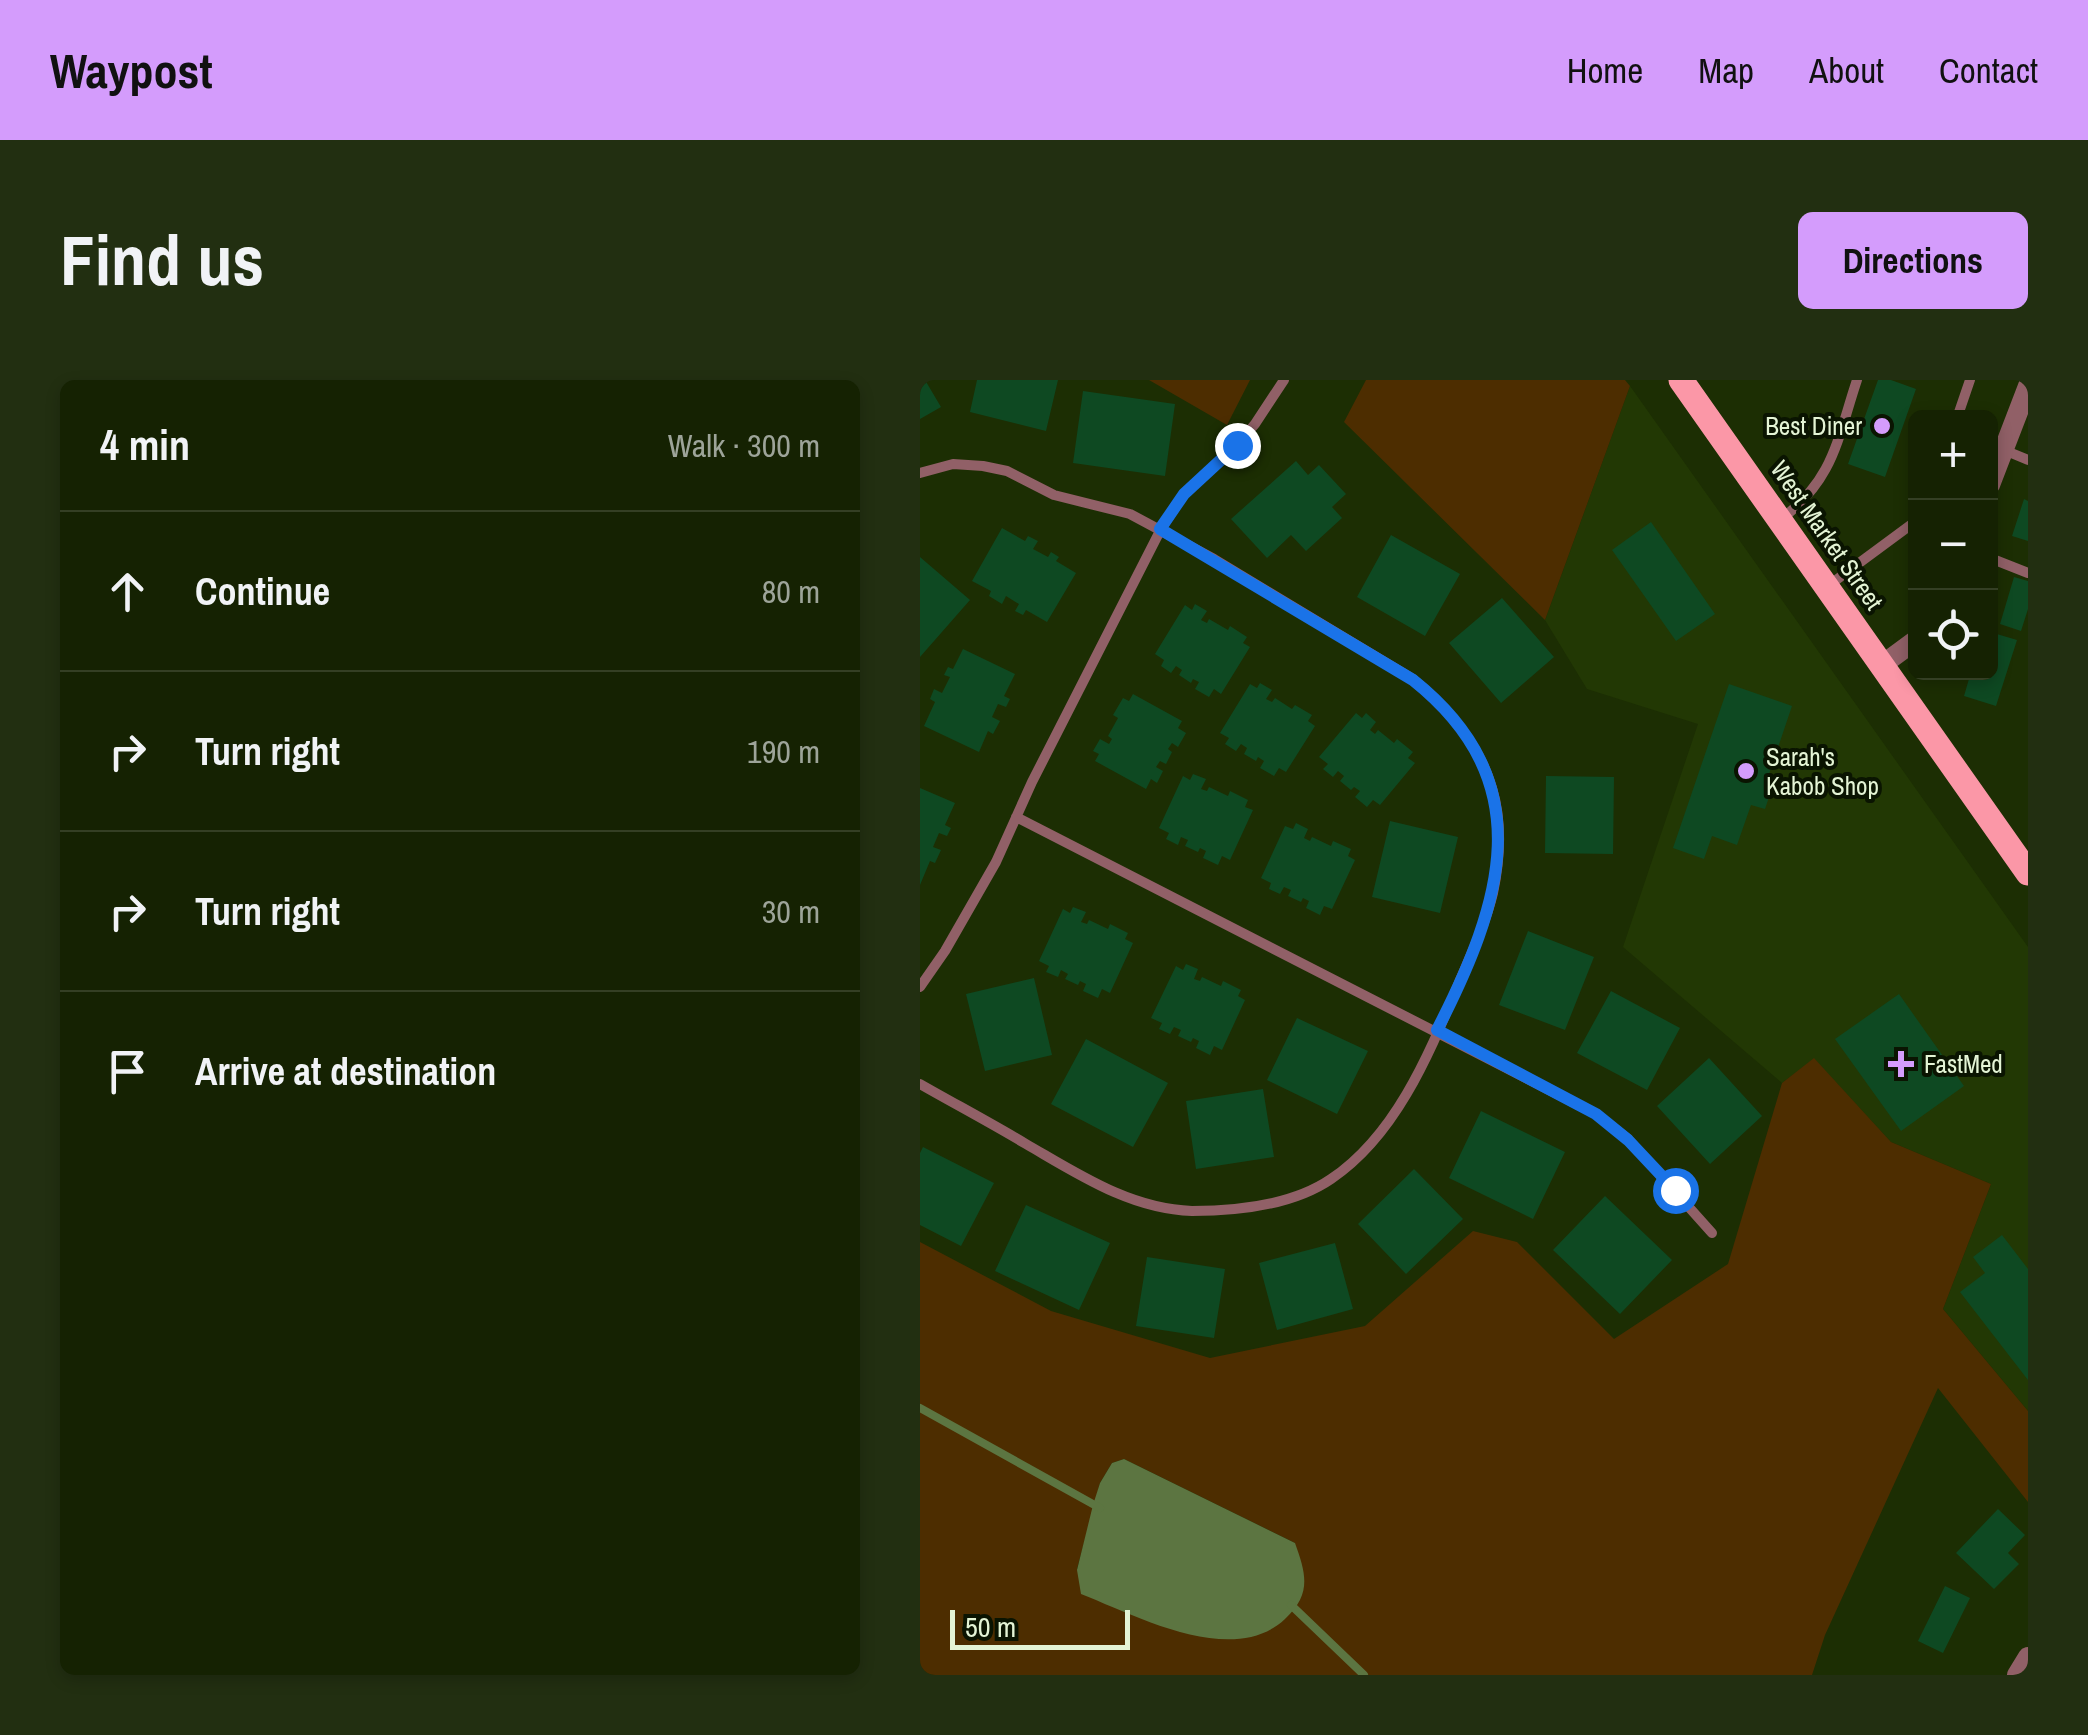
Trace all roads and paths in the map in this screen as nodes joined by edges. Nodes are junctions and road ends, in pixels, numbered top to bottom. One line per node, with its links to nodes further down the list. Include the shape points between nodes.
1 (1284, 380): 13 (lane, via 1255,424 1184,494)
2 (1680, 380): 11 (main road, West Market Street)
3 (1857, 380): 11 (lane, via 1826,473)
4 (1970, 380): 6 (lane)
5 (2028, 386): 7 (street)
6 (1960, 410)
7 (2004, 450): 8 (lane); 9 (street)
8 (2028, 460)
9 (1998, 465)
10 (920, 473): 13 (lane, via 953,464 1006,471 1054,495 1130,514)
11 (1780, 520): 16 (main road, West Market Street)
12 (1908, 527): 16 (lane)
13 (1160, 529): 19 (lane); 22 (lane, via 1413,680 1462,728 1480,759 1498,824 1492,894)
14 (1998, 561): 15 (lane)
15 (2028, 572)
16 (1827, 586): 18 (main road, West Market Street)
17 (1908, 646): 18 (street)
18 (1882, 665): 20 (main road, West Market Street)
19 (1016, 817): 21 (lane, via 988,877); 22 (lane)
20 (2028, 874)
21 (920, 986)
22 (1437, 1030): 23 (lane, via 1386,1126 1331,1180 1238,1210 1151,1206 1114,1193); 24 (lane, via 1596,1114)
23 (920, 1084)
24 (1712, 1233)
25 (2028, 1656): 26 (street)
26 (2018, 1675)

